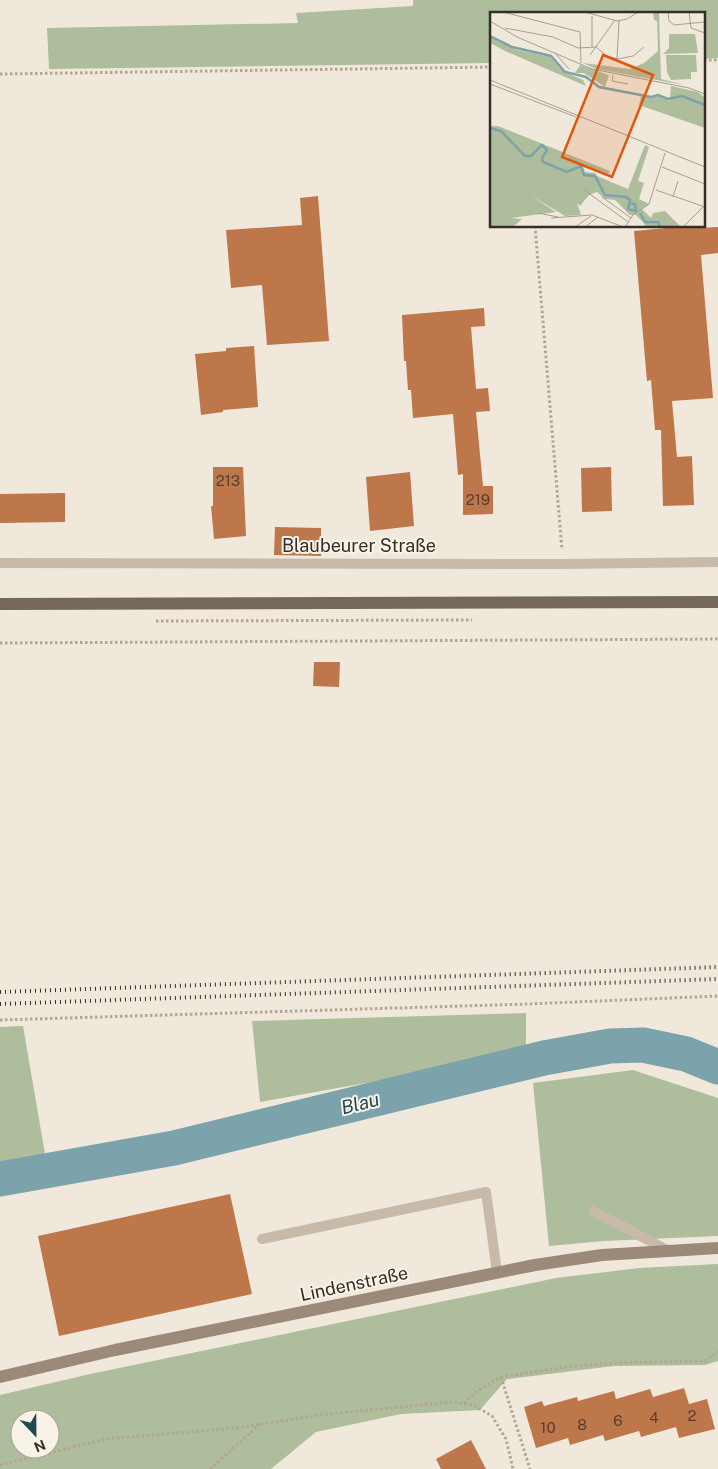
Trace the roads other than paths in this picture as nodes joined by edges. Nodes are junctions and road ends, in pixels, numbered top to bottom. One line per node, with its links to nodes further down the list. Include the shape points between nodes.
1 (718, 562): 2 (lane, Blaubeurer Straße)
2 (0, 563)
3 (718, 602): 4 (main road)
4 (0, 604)
5 (593, 1211): 8 (lane)
6 (262, 1239): 9 (lane, via 486,1192)
7 (718, 1248): 8 (street, Lindenstraße)
8 (667, 1250): 9 (street, Lindenstraße, via 602,1255)
9 (497, 1272): 10 (street, Lindenstraße, via 115,1350)
10 (0, 1377)

